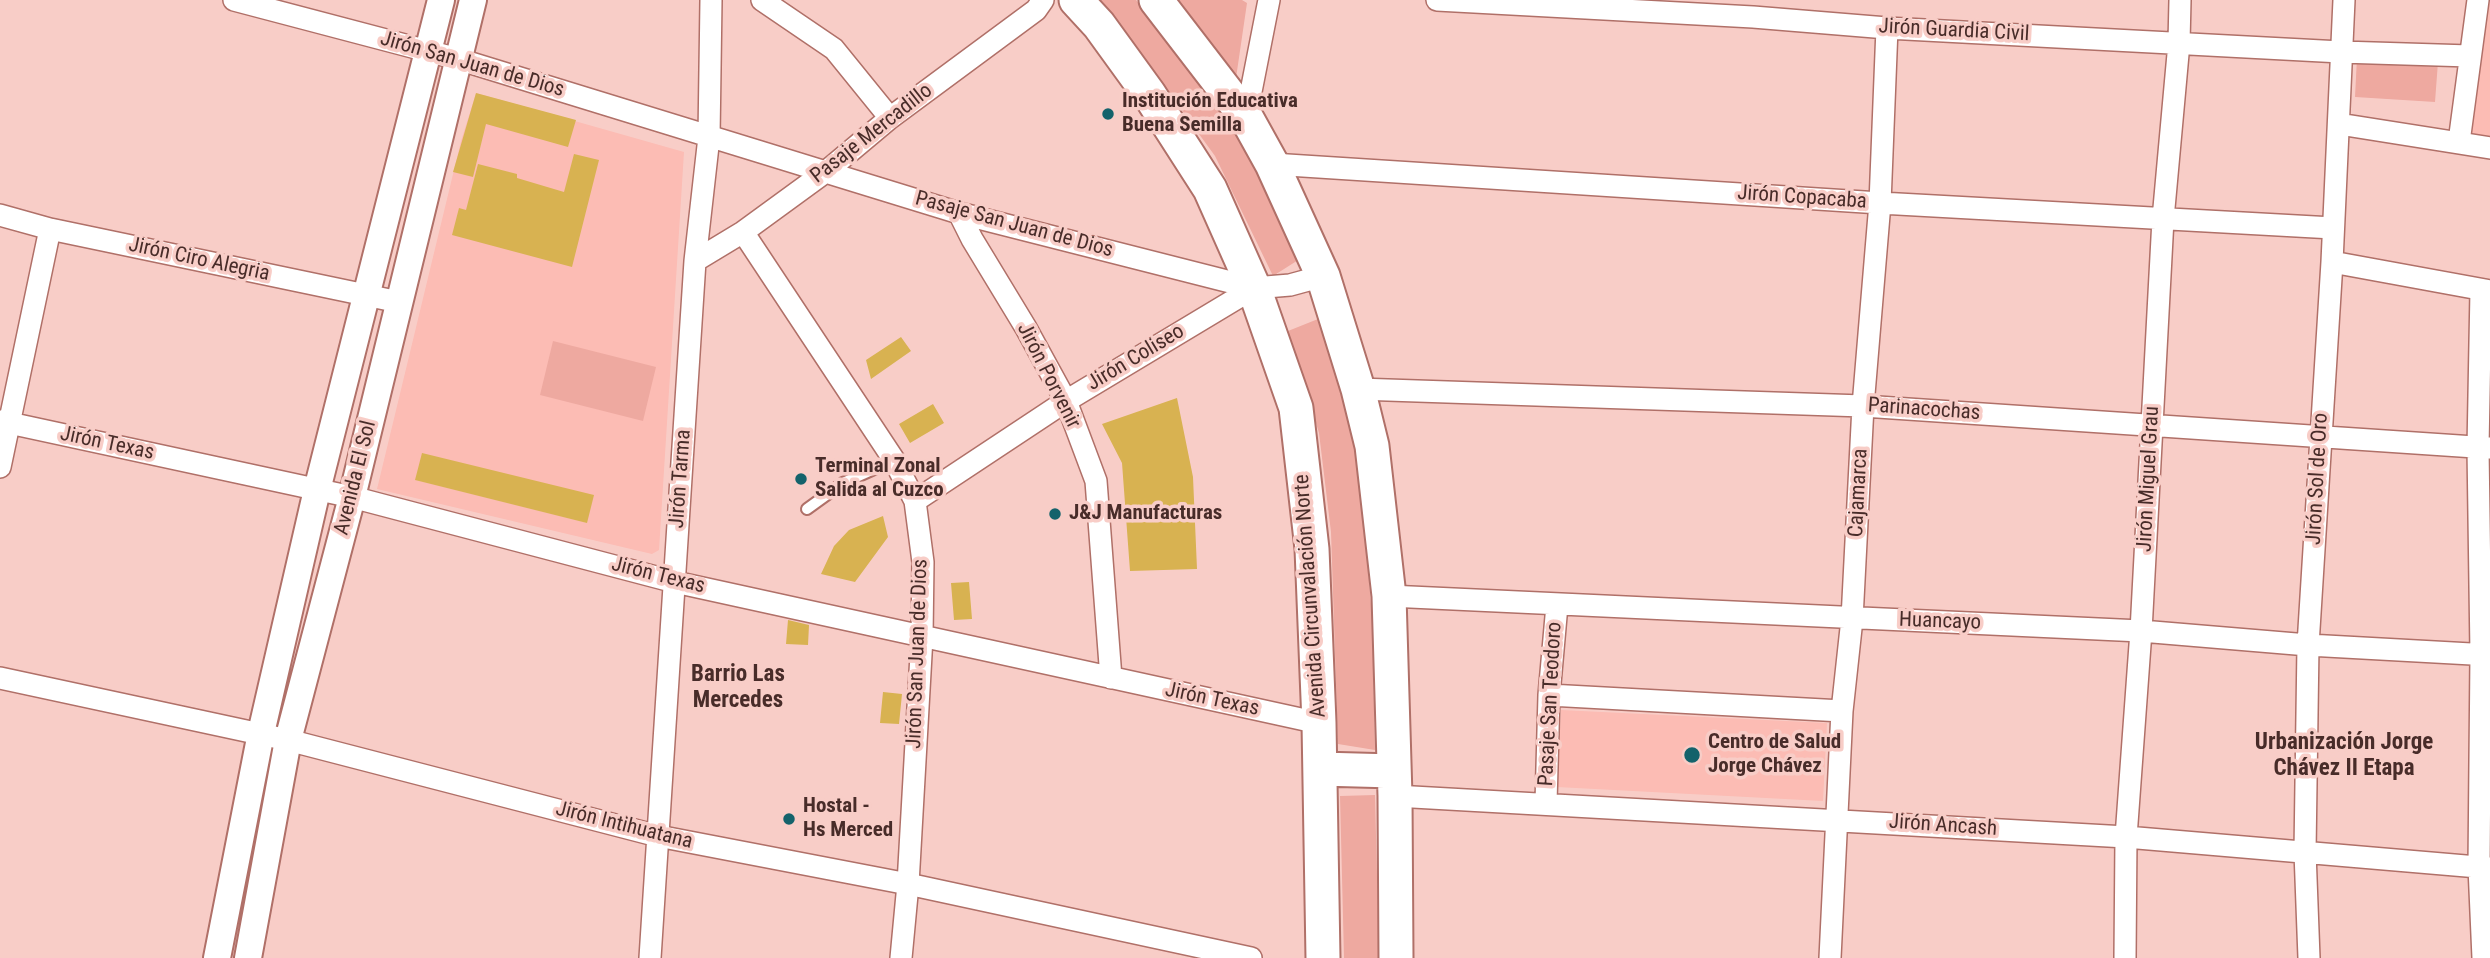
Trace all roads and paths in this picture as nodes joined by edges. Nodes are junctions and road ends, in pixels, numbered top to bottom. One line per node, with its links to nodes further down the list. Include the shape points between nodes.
1 (234, 0): 19 (street, Jirón San Juan de Dios)
2 (441, 0): 19 (street, Avenida El Sol)
3 (473, 0): 22 (street, Avenida El Sol)
4 (710, 0): 26 (street, Jirón Tarma)
5 (762, 0): 24 (street, via 834,49)
6 (1044, 0): 24 (street, Pasaje Mercadillo)
7 (1076, 0): 41 (highway, Avenida Circunvalación Norte, via 1149,94 1210,189)
8 (1156, 0): 23 (highway)
9 (1269, 0): 23 (street)
10 (1437, 0): 14 (street, Jirón Guardia Civil)
11 (2180, 0): 18 (street, Jirón Miguel Grau)
12 (2344, 0): 20 (street, Jirón Sol de Oro)
13 (2478, 0): 21 (street)
14 (1491, 2): 15 (street, Jirón Guardia Civil)
15 (1671, 7): 16 (street, Jirón Guardia Civil)
16 (1757, 8): 17 (street, Jirón Guardia Civil)
17 (1887, 28): 18 (street, Jirón Guardia Civil); 31 (street, Cajamarca)
18 (2179, 43): 20 (street, Jirón Guardia Civil); 34 (street, Jirón Miguel Grau)
19 (428, 50): 22 (street, Jirón San Juan de Dios); 43 (street, Avenida El Sol)
20 (2341, 52): 21 (street, Jirón Guardia Civil); 25 (street, Jirón Sol de Oro)
21 (2470, 56): 27 (street)
22 (458, 59): 26 (street, Jirón San Juan de Dios); 44 (street, Avenida El Sol)
23 (1246, 117): 29 (highway)
24 (890, 118): 30 (street, Pasaje Mercadillo)
25 (2339, 124): 27 (street); 35 (street, Jirón Sol de Oro)
26 (709, 136): 30 (street, Pasaje San Juan de Dios); 38 (street, Jirón Tarma)
27 (2459, 142): 28 (street)
28 (2490, 148)
29 (1272, 164): 31 (street, Jirón Copacaba); 40 (highway)
30 (828, 170): 32 (street, Pasaje San Juan de Dios); 37 (street, Pasaje Mercadillo)
31 (1880, 203): 34 (street, Jirón Copacaba); 47 (street, Cajamarca)
32 (959, 212): 41 (street, Pasaje San Juan de Dios); 46 (street, Jirón Porvenir)
33 (0, 215): 36 (street, Jirón Ciro Alegria)
34 (2163, 219): 35 (street, Jirón Copacaba); 49 (street, Jirón Miguel Grau)
35 (2333, 228): 39 (street, Jirón Sol de Oro)
36 (50, 229): 43 (street, Jirón Ciro Alegria); 48 (street)
37 (743, 232): 38 (street, Pasaje Mercadillo); 52 (street, Jirón San Juan de Dios)
38 (695, 261): 58 (street, Jirón Tarma)
39 (2332, 262): 42 (street); 50 (street, Jirón Sol de Oro)
40 (1323, 276): 41 (street, Pasaje San Juan de Dios); 45 (highway)
41 (1254, 288): 46 (street, Jirón Coliseo); 70 (highway, Avenida Circunvalación Norte, via 1296,408 1312,549)
42 (2486, 291): 51 (street)
43 (366, 294): 44 (street, Jirón Ciro Alegria); 54 (street, Avenida El Sol)
44 (399, 302): 55 (street, Avenida El Sol)
45 (1357, 389): 47 (street, Parinacochas); 59 (highway, via 1372,446)
46 (1066, 401): 56 (street, Jirón Coliseo); 67 (street, Jirón Porvenir, via 1096,481)
47 (1863, 406): 49 (street, Parinacochas); 61 (street, Cajamarca)
48 (5, 422): 53 (street); 54 (street, Jirón Texas)
49 (2152, 425): 50 (street, Parinacochas); 62 (street, Jirón Miguel Grau)
50 (2320, 438): 51 (street, Parinacochas); 64 (street, Jirón Sol de Oro)
51 (2484, 448): 65 (street)
52 (894, 460): 56 (street, Jirón San Juan de Dios); 57 (lane, via 843,483)
53 (0, 467)
54 (317, 490): 55 (street, Jirón Texas); 71 (street, Avenida El Sol)
55 (352, 497): 58 (street, Jirón Texas); 72 (street, Avenida El Sol)
56 (915, 500): 63 (street, Jirón San Juan de Dios, via 923,562)
57 (807, 509)
58 (675, 582): 63 (street, Jirón Texas); 77 (street, Jirón Tarma)
59 (1389, 596): 60 (street, Huancayo); 74 (highway)
60 (1557, 605): 61 (street, Huancayo); 68 (street, Pasaje San Teodoro)
61 (1852, 619): 62 (street, Huancayo); 69 (street, Cajamarca)
62 (2141, 631): 64 (street, Huancayo); 78 (street, Jirón Miguel Grau)
63 (922, 637): 67 (street, Jirón Texas); 81 (street, Jirón San Juan de Dios)
64 (2308, 645): 65 (street, Huancayo); 79 (street, Jirón Sol de Oro)
65 (2485, 654): 80 (street)
66 (0, 678): 71 (street, Jirón Intihuatana)
67 (1111, 678): 70 (street, Jirón Texas)
68 (1549, 695): 69 (street); 75 (street, Pasaje San Teodoro)
69 (1842, 711): 76 (street, Cajamarca)
70 (1319, 723): 73 (highway, Avenida Circunvalación Norte)
71 (261, 733): 72 (street, Jirón Intihuatana); 82 (street, Avenida El Sol)
72 (288, 740): 77 (street, Jirón Intihuatana); 83 (street, Avenida El Sol)
73 (1320, 769): 74 (highway); 87 (highway, Avenida Circunvalación Norte)
74 (1395, 783): 75 (street, Jirón Ancash); 88 (highway)
75 (1546, 803): 76 (street, Jirón Ancash)
76 (1838, 819): 78 (street, Jirón Ancash); 89 (street, Cajamarca)
77 (658, 836): 81 (street, Jirón Intihuatana); 84 (street, Jirón Tarma)
78 (2126, 837): 79 (street, Jirón Ancash); 90 (street, Jirón Miguel Grau)
79 (2305, 852): 80 (street, Jirón Ancash); 91 (street, Jirón Sol de Oro)
80 (2485, 867): 92 (street)
81 (908, 884): 85 (street, Jirón San Juan de Dios); 86 (street, Jirón Intihuatana)
82 (217, 958)
83 (248, 958)
84 (650, 958)
85 (901, 958)
86 (1251, 958)
87 (1323, 958)
88 (1396, 958)
89 (1830, 958)
90 (2125, 958)
91 (2309, 958)
92 (2483, 958)

